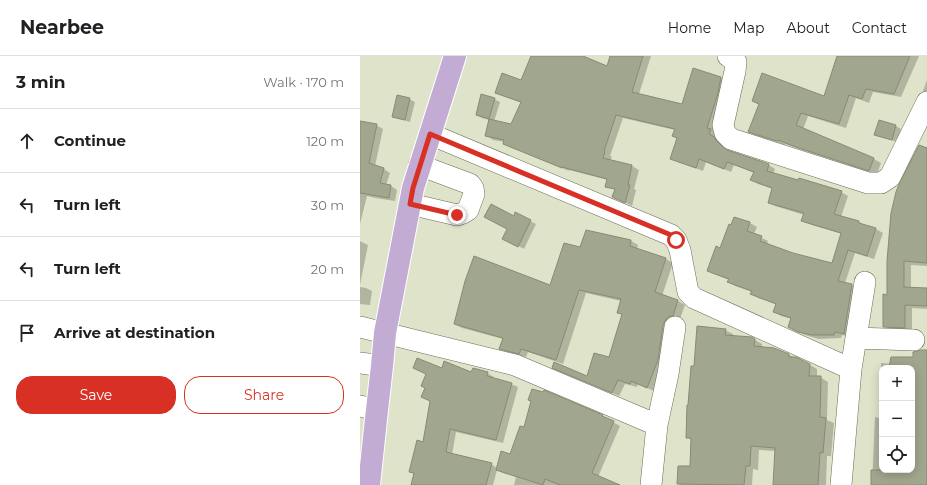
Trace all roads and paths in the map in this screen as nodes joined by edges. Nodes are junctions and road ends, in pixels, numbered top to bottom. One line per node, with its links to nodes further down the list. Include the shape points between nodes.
1 (456, 56): 4 (main road)
2 (728, 56): 3 (street, via 736,62 723,125 725,133 731,139 868,183 881,183 890,177)
3 (927, 102)
4 (430, 134): 5 (main road); 15 (street, via 671,235 680,250 688,292 694,298)
5 (419, 166): 6 (main road); 6 (street, via 470,184 474,194 468,210 457,215)
6 (410, 204): 10 (main road)
7 (865, 282): 11 (street)
8 (360, 327): 10 (street)
9 (675, 327): 17 (street)
10 (385, 333): 14 (main road); 17 (street, via 515,365)
11 (856, 338): 12 (street); 15 (street)
12 (914, 340)
13 (360, 363): 14 (street)
14 (382, 366): 16 (main road)
15 (851, 369): 20 (street)
16 (368, 408): 18 (main road)
17 (657, 425): 19 (street)
18 (369, 485)
19 (651, 485)
20 (842, 485)

